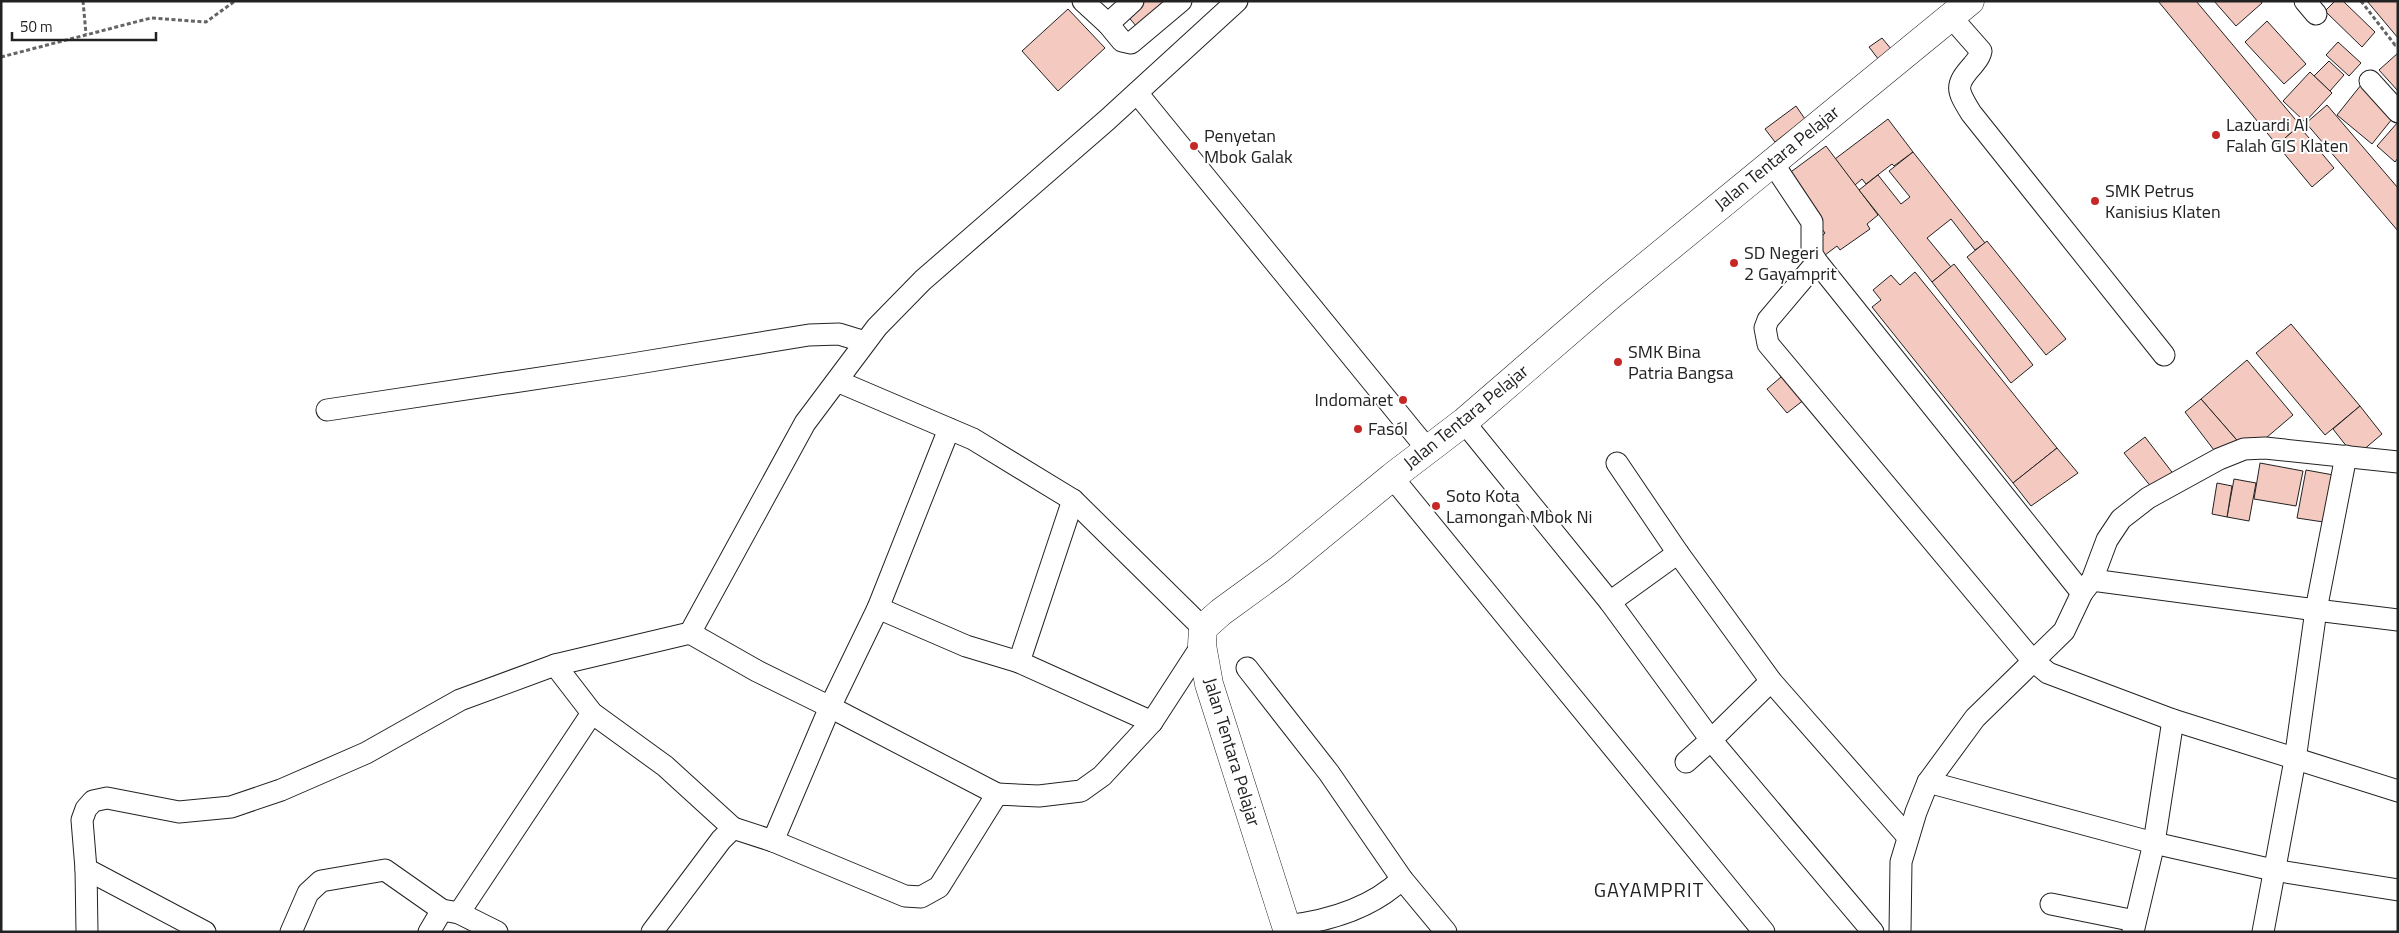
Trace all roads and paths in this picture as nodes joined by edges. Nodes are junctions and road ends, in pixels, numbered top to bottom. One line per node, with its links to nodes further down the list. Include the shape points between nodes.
1 (83, 1): 10 (path)
2 (236, 1): 10 (path, via 206,22 151,18)
3 (1133, 1): 9 (street)
4 (1181, 1): 9 (street, via 1131,43 1122,41)
5 (1237, 1): 14 (street)
6 (2361, 1): 11 (path, via 2395,45)
7 (1086, 2): 9 (street)
8 (1961, 9): 16 (main road, Jalan Tentara Pelajar); 19 (street, via 1981,51 1961,79 1961,97)
9 (1108, 24)
10 (86, 34): 12 (path)
11 (2398, 43)
12 (1, 57)
13 (2370, 81): 15 (street)
14 (1137, 93): 18 (street, via 923,280); 24 (street)
15 (2398, 112)
16 (1772, 162): 17 (street, via 1812,222 1812,254); 22 (main road, Jalan Tentara Pelajar)
17 (1817, 262): 31 (street); 38 (street, via 1768,320 1765,328 1768,344)
18 (864, 342): 20 (street); 21 (street, via 840,334 809,335)
19 (2164, 355)
20 (836, 381): 23 (street); 36 (street, via 805,423)
21 (328, 410)
22 (1464, 422): 24 (main road, Jalan Tentara Pelajar); 32 (street)
23 (949, 429): 29 (street, via 972,439); 33 (street)
24 (1428, 450): 28 (main road, Jalan Tentara Pelajar)
25 (2346, 456): 26 (street); 31 (street, via 2265,448 2244,449 2219,459 2148,498 2121,519 2106,540); 34 (street)
26 (2398, 462)
27 (1617, 463): 30 (street)
28 (1392, 477): 37 (main road, Jalan Tentara Pelajar, via 1280,569 1210,620); 73 (street)
29 (1073, 500): 37 (street); 39 (street)
30 (1678, 553): 32 (street); 42 (street)
31 (2087, 586): 34 (street); 38 (street, via 2064,631)
32 (1610, 602): 47 (street)
33 (878, 608): 39 (street, via 966,646); 43 (street)
34 (2316, 610): 35 (street); 48 (street)
35 (2398, 620)
36 (690, 634): 40 (street); 43 (street)
37 (1203, 637): 46 (street); 65 (main road, Jalan Tentara Pelajar, via 1209,684)
38 (2032, 660): 45 (street, via 2048,673); 50 (street, via 1975,718)
39 (1018, 662): 46 (street)
40 (555, 665): 44 (street); 57 (street, via 460,700 366,753 281,790 231,807 179,812 107,798 92,801 82,820)
41 (1247, 668): 59 (street, via 1329,773)
42 (1771, 681): 47 (street); 54 (street)
43 (830, 707): 52 (street); 55 (street)
44 (592, 713): 53 (street, via 665,766); 62 (street)
45 (2174, 720): 48 (street); 56 (street)
46 (1152, 722): 52 (street, via 1102,776 1081,791 1039,796)
47 (1711, 740): 49 (street); 74 (street)
48 (2295, 760): 51 (street); 58 (street)
49 (1686, 762)
50 (1928, 782): 54 (street); 56 (street)
51 (2398, 791)
52 (997, 794): 55 (street, via 939,887 921,897 905,896)
53 (733, 828): 55 (street); 71 (street)
54 (1908, 837): 75 (street, via 1902,862)
55 (773, 841)
56 (2154, 844): 58 (street); 63 (street)
57 (86, 869): 66 (street); 67 (street)
58 (2273, 870): 60 (street); 76 (street)
59 (1402, 879): 64 (street, via 1379,898); 72 (street)
60 (2398, 890)
61 (2051, 904): 63 (street)
62 (450, 912): 68 (street, via 385,870 321,881 308,893); 69 (street); 70 (street)
63 (2134, 926)
64 (1325, 927): 65 (street)
65 (1287, 929)
66 (87, 932)
67 (205, 932)
68 (292, 932)
69 (429, 932)
70 (497, 932)
71 (652, 932)
72 (1446, 932)
73 (1764, 932)
74 (1873, 932)
75 (1900, 932)
76 (2264, 932)

